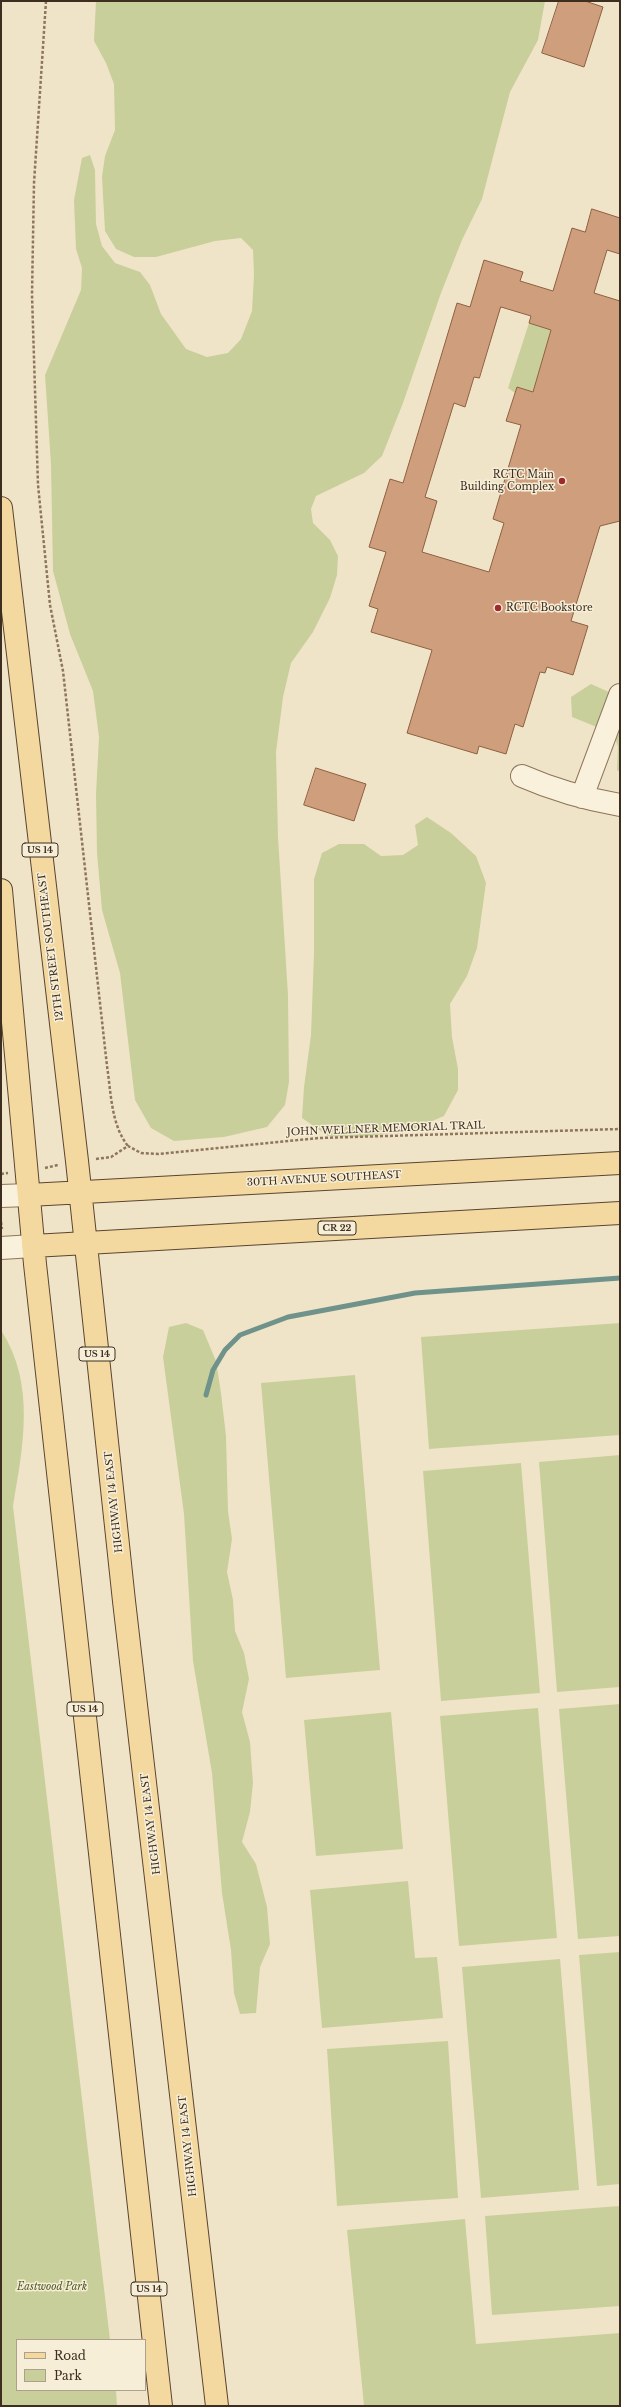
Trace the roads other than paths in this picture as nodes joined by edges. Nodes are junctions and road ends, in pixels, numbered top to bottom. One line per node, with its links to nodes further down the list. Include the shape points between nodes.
1 (1, 508): 8 (main road, 12TH STREET SOUTHEAST / US 14)
2 (620, 695): 4 (street)
3 (522, 776): 4 (street, via 552,789)
4 (582, 797): 5 (street)
5 (620, 805)
6 (1, 890): 9 (main road, US 14)
7 (620, 1163): 8 (main road, 30TH AVENUE SOUTHEAST)
8 (80, 1192): 9 (main road, 30TH AVENUE SOUTHEAST); 12 (main road, 12TH STREET SOUTHEAST / US 14)
9 (29, 1194): 10 (street); 13 (main road, US 14)
10 (1, 1196)
11 (620, 1213): 12 (main road, CR 22)
12 (85, 1242): 13 (main road, CR 22); 15 (main road, HIGHWAY 14 EAST / US 14)
13 (33, 1246): 14 (street); 16 (main road, US 14)
14 (1, 1248)
15 (213, 2405)
16 (161, 2406)

